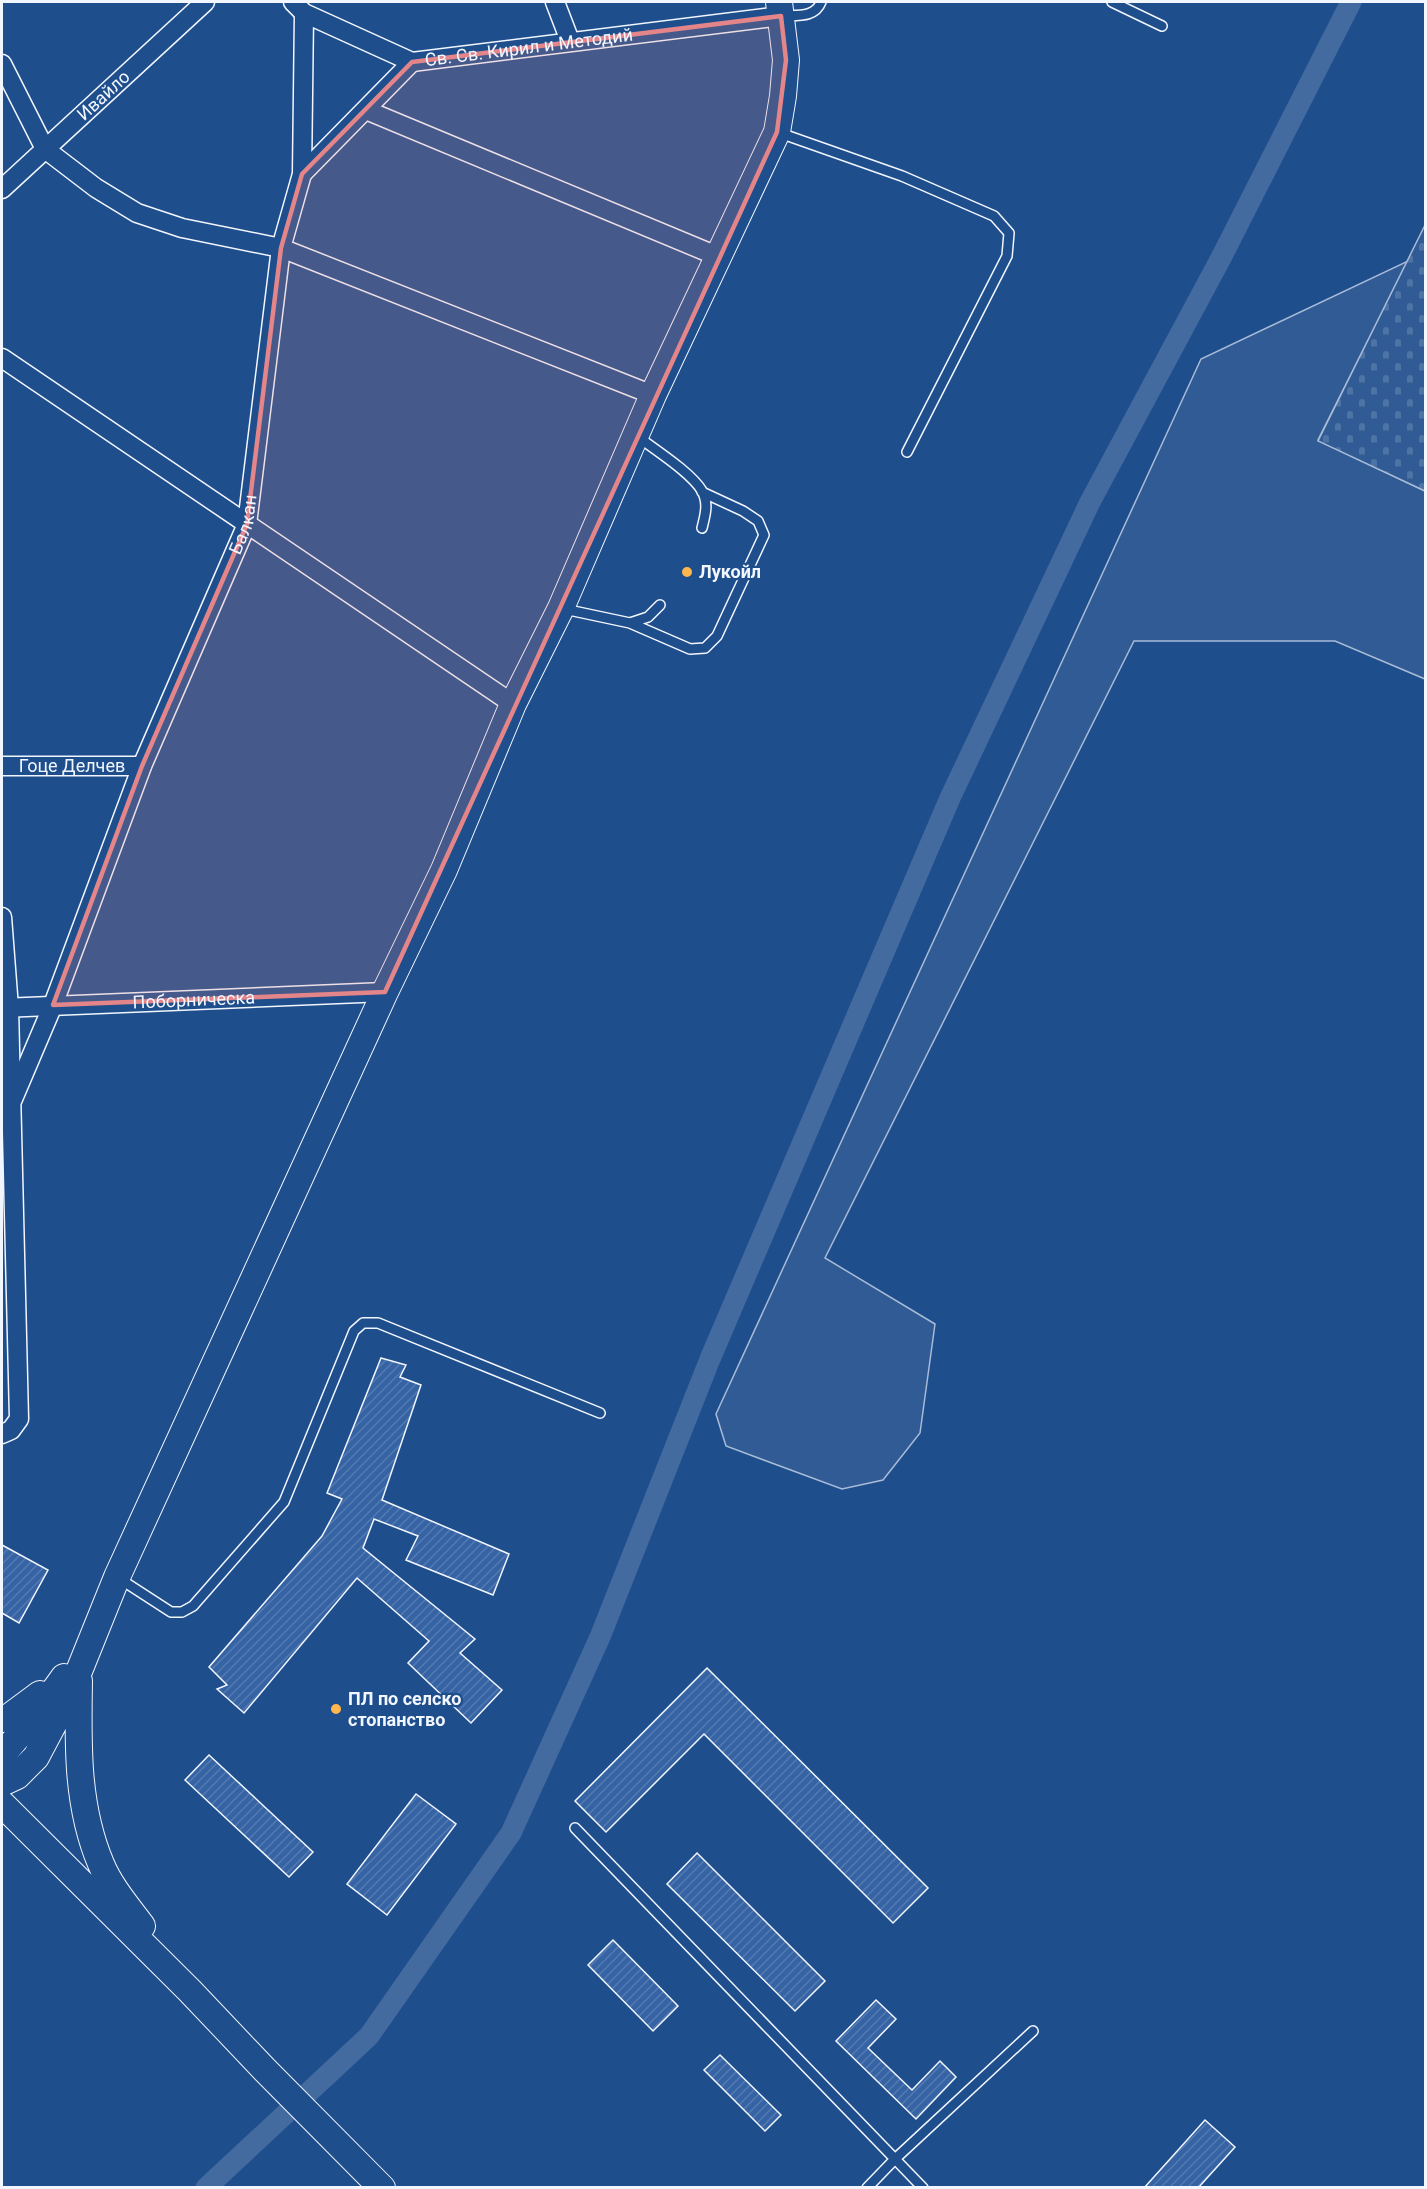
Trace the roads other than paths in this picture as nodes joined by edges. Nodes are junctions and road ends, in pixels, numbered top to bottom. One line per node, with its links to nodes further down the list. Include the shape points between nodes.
1 (205, 2): 13 (street, Ивайло)
2 (555, 2): 8 (street)
3 (821, 2): 6 (lane, via 812,14)
4 (1112, 2): 7 (lane)
5 (299, 7): 9 (street, Св. Св. Кирил и Методий); 14 (street, Балкан)
6 (780, 9): 8 (street, Св. Св. Кирил и Методий); 12 (main road, via 786,60)
7 (1162, 26)
8 (570, 41): 9 (street, Св. Св. Кирил и Методий)
9 (412, 62): 11 (street)
10 (2, 64): 13 (street)
11 (366, 110): 14 (street); 17 (street)
12 (777, 132): 17 (main road); 21 (lane, via 902,176 994,216 1009,233 1008,256)
13 (45, 149): 15 (street, Ивайло); 16 (street, via 137,213 182,228)
14 (302, 174): 16 (street, Балкан)
15 (2, 189)
16 (281, 248): 19 (street); 23 (street, Балкан)
17 (717, 256): 19 (main road)
18 (2, 358): 23 (street)
19 (653, 395): 20 (main road)
20 (637, 435): 22 (lane, via 690,477); 26 (main road)
21 (907, 452)
22 (702, 492): 24 (lane, via 707,509); 27 (lane, via 758,521 764,535 717,636 705,648 690,649)
23 (248, 524): 28 (street); 30 (street, Балкан)
24 (702, 528)
25 (660, 605): 27 (lane, via 648,616)
26 (561, 608): 27 (lane); 28 (main road)
27 (630, 623)
28 (513, 704): 32 (main road, via 444,870)
29 (2, 766): 30 (street, Гоце Делчев)
30 (142, 766): 33 (street, Балкан)
31 (2, 917): 34 (street)
32 (385, 992): 33 (street, Поборническа); 38 (main road)
33 (53, 1005): 34 (street, Поборническа); 35 (street, Балкан)
34 (5, 1008): 35 (street)
35 (7, 1105): 37 (street, via 19,1419)
36 (600, 1413): 38 (lane, via 378,1323 363,1323 354,1331 284,1502 193,1606 171,1612)
37 (2, 1434)
38 (117, 1577): 39 (main road)
39 (75, 1667): 40 (main road, via 33,1701); 41 (main road); 42 (main road, via 56,1721 36,1757 17,1776); 45 (main road, via 80,1775 94,1845 124,1902)
40 (2, 1719)
41 (2, 1755)
42 (2, 1783)
43 (2, 1804): 45 (main road)
44 (575, 1828): 47 (lane)
45 (190, 1991): 48 (main road)
46 (1033, 2031): 47 (lane)
47 (895, 2159): 49 (lane); 50 (lane)
48 (382, 2187)
49 (867, 2187)
50 (923, 2187)

